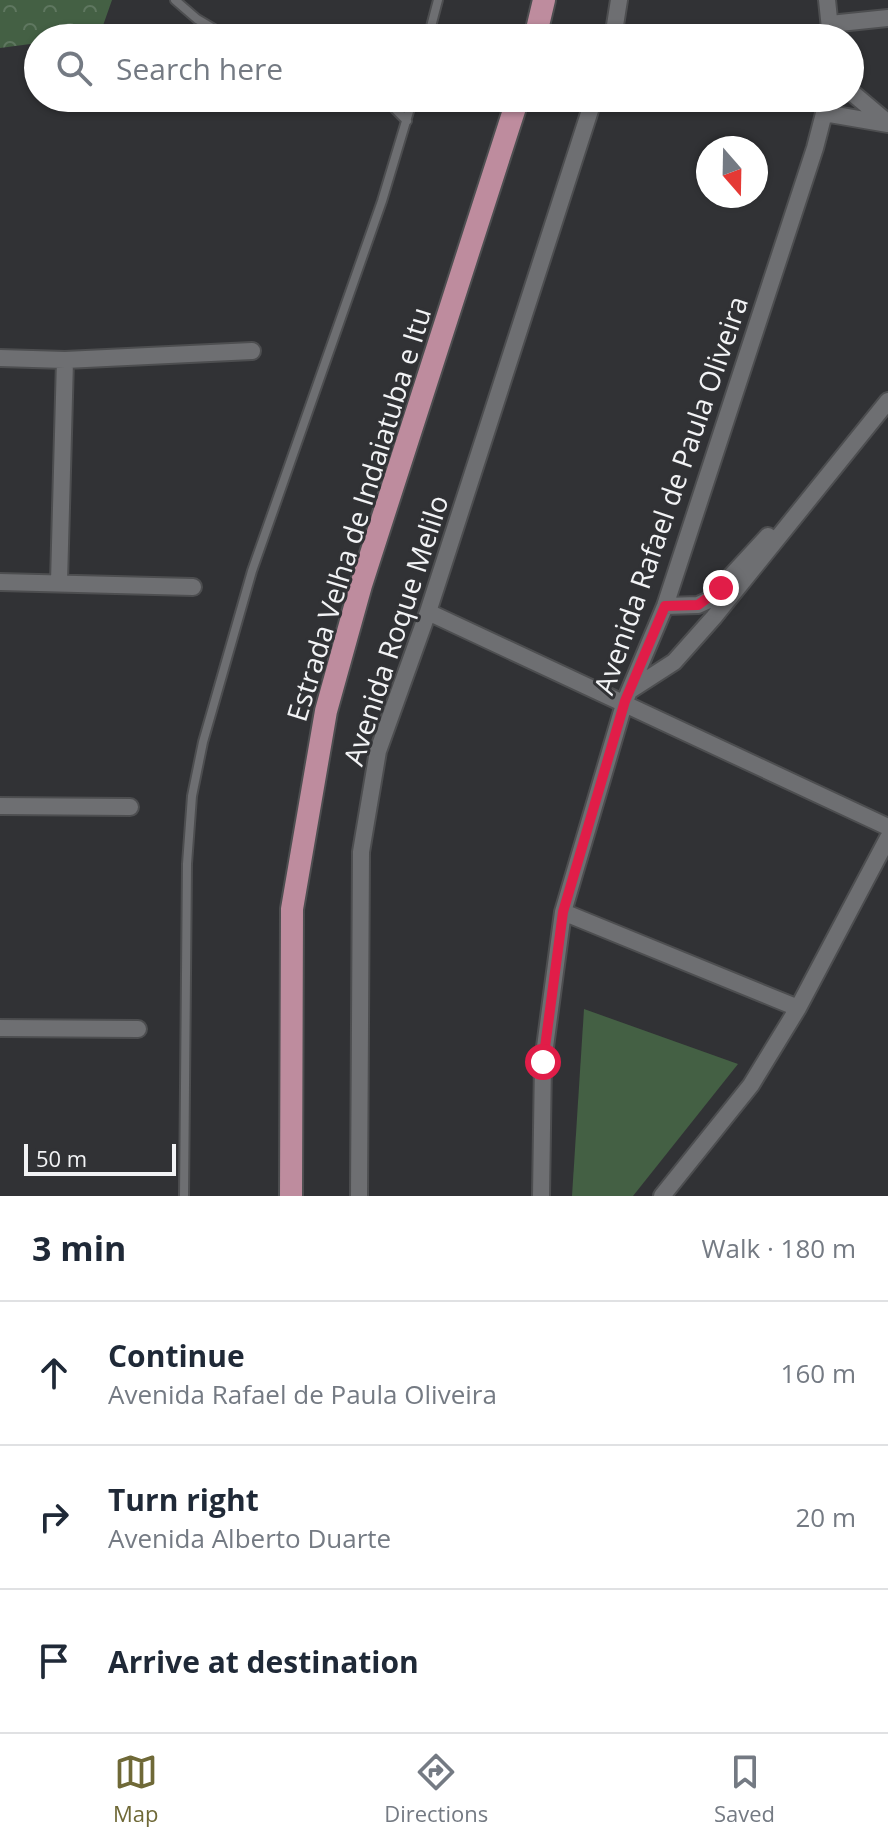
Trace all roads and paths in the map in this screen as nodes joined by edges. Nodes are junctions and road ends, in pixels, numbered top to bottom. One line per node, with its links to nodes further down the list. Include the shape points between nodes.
1 (175, 0): 7 (lane)
2 (438, 0): 8 (lane)
3 (544, 0): 9 (main road)
4 (619, 0): 10 (street)
5 (827, 0): 11 (street)
6 (888, 18): 12 (street)
7 (205, 24)
8 (432, 24)
9 (538, 24)
10 (615, 24)
11 (829, 24)
12 (861, 24)
13 (864, 103): 21 (street)
14 (398, 112): 20 (lane)
15 (409, 112): 20 (lane)
16 (513, 112): 42 (main road, Estrada Velha de Indaiatuba e Itu, via 361,585 326,711 292,909)
17 (589, 112): 31 (street, Avenida Roque Melilo)
18 (824, 112): 30 (street, Avenida Rafael de Paula Oliveira)
19 (850, 112): 21 (street)
20 (407, 121): 41 (lane, via 252,571 203,742 187,864)
21 (888, 123)
22 (252, 351): 24 (street)
23 (0, 358): 24 (street)
24 (65, 360): 28 (street)
25 (888, 401): 26 (street)
26 (803, 507): 30 (street, via 769,534 709,600); 32 (street, via 674,662)
27 (0, 582): 28 (street)
28 (59, 582): 29 (street)
29 (193, 587)
30 (665, 606): 32 (street, Avenida Rafael de Paula Oliveira)
31 (428, 612): 32 (street); 43 (street, Avenida Roque Melilo, via 378,751 361,852)
32 (627, 696): 35 (street); 37 (street, Avenida Rafael de Paula Oliveira)
33 (0, 806): 34 (street)
34 (130, 807)
35 (888, 827)
36 (888, 838): 38 (street)
37 (563, 912): 38 (street); 44 (street, Avenida Rafael de Paula Oliveira, via 543,1062)
38 (798, 1008): 45 (street, via 751,1085)
39 (0, 1028): 40 (street)
40 (138, 1029)
41 (184, 1196)
42 (291, 1196)
43 (359, 1196)
44 (541, 1196)
45 (662, 1196)

